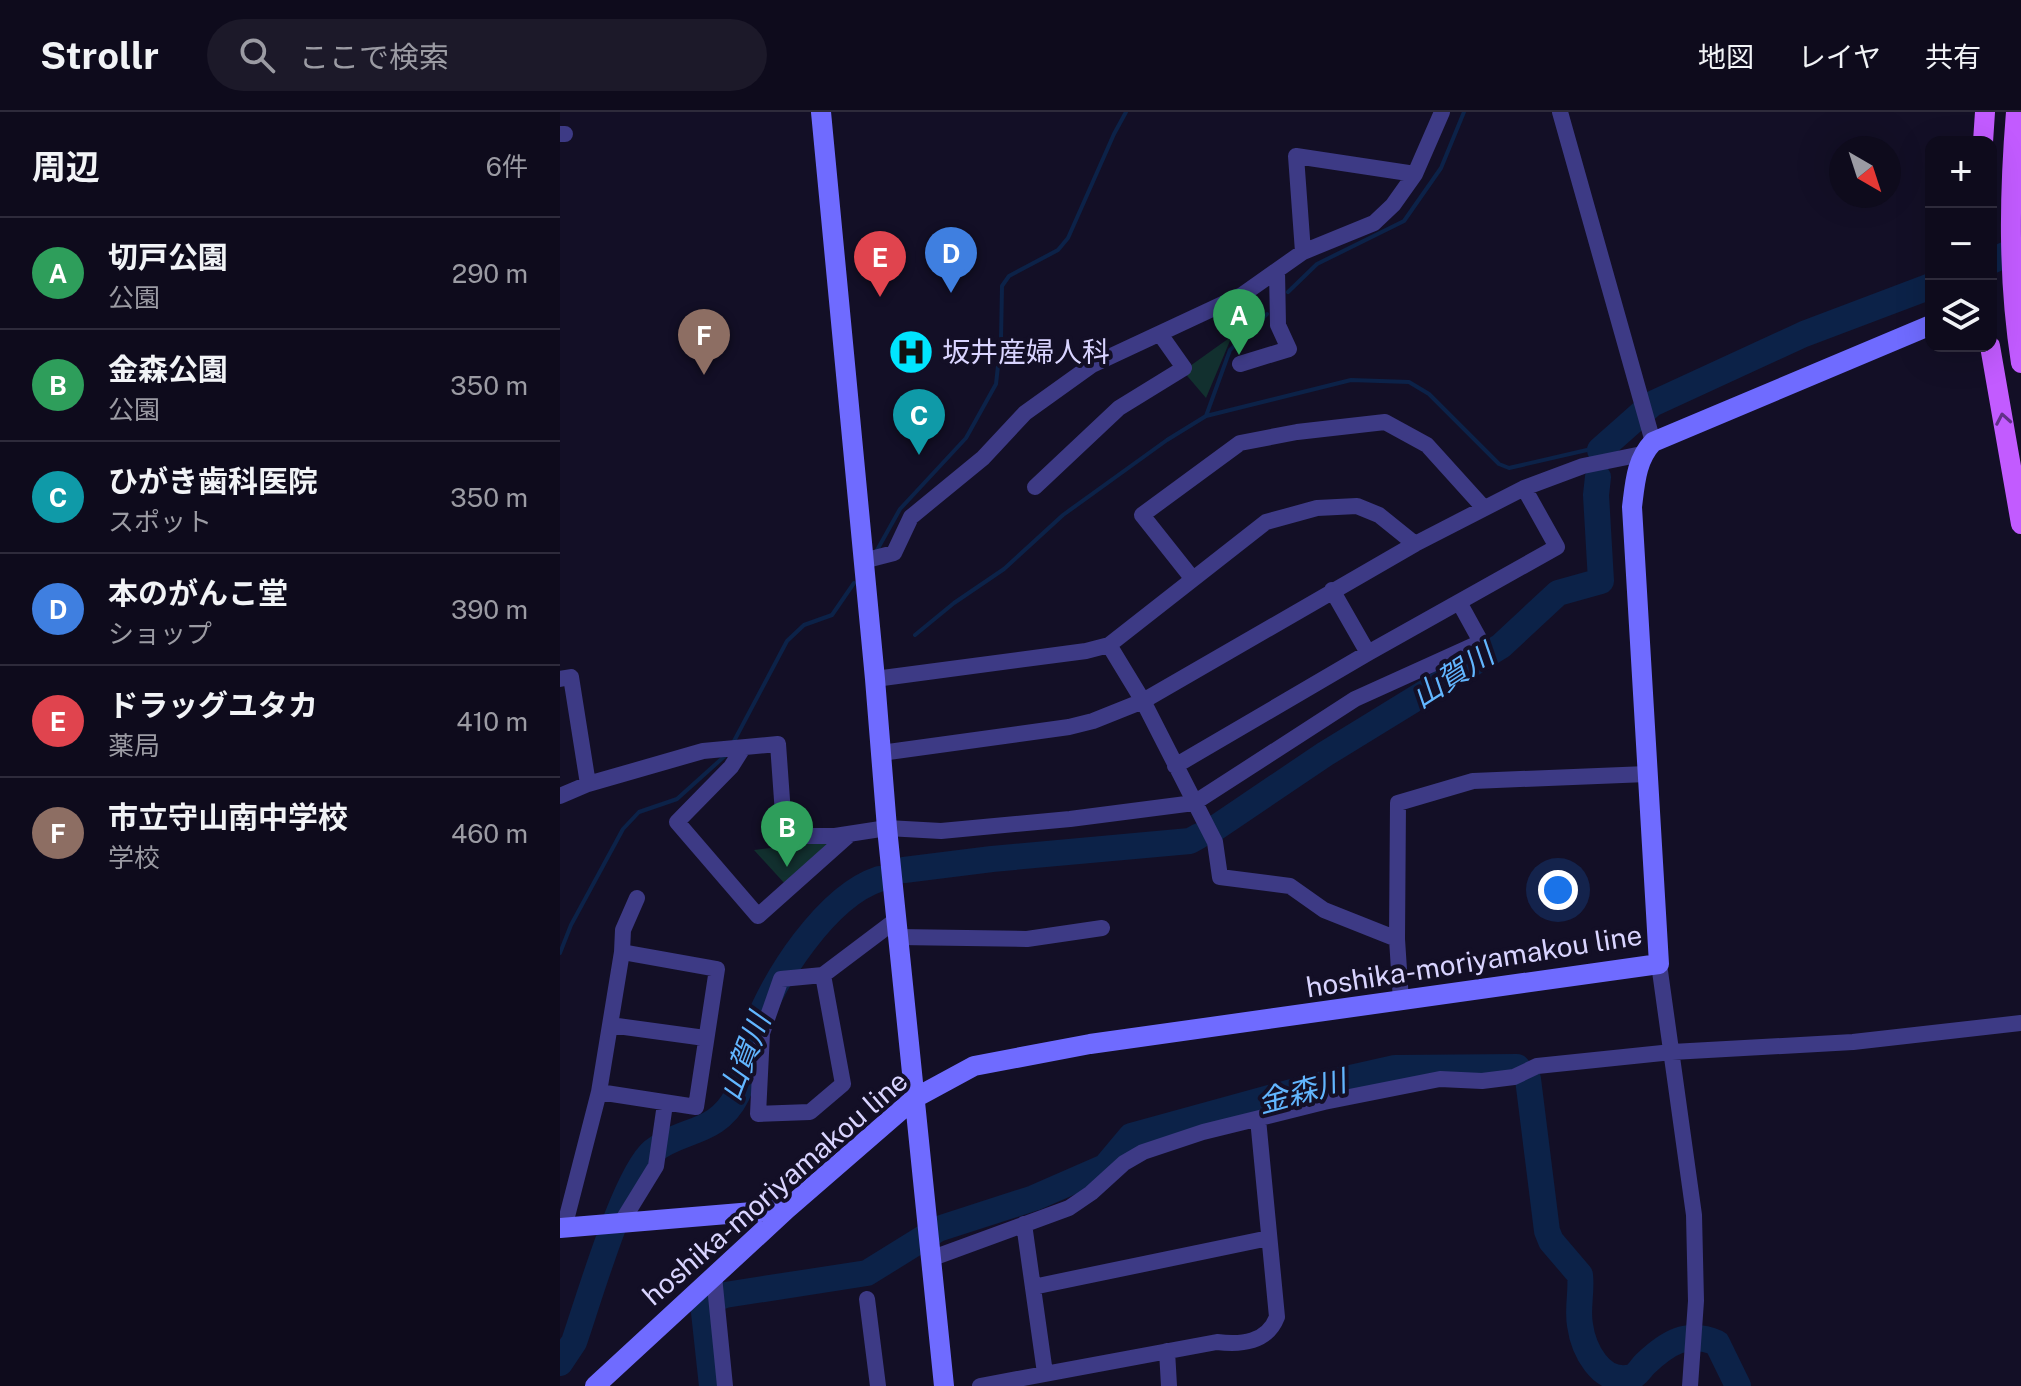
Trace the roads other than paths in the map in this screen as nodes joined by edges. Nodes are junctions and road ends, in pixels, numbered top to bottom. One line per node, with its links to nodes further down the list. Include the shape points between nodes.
1 (821, 112): 22 (main road)
2 (1442, 112): 7 (street)
3 (1560, 112): 16 (street)
4 (1985, 112): 6 (main road)
5 (2016, 112): 10 (main road, via 2009,222)
6 (1983, 136)
7 (1415, 174): 8 (street, via 1374,223); 8 (street, via 1296,156)
8 (1303, 252): 9 (street)
9 (1277, 271): 12 (street, via 1242,295); 15 (street, via 1278,325 1289,349)
10 (2017, 287): 14 (main road)
11 (1925, 328): 16 (main road)
12 (1160, 334): 17 (street, via 1184,368 1119,408); 22 (street, via 1092,365 1025,413 983,458 911,517 894,553)
13 (1991, 352): 20 (main road, one-way to 13)
14 (2021, 363)
15 (1240, 364)
16 (1648, 448): 18 (street); 34 (main road, hoshika-moriyamakou line, via 1636,474 1632,507)
17 (1035, 487)
18 (1524, 488): 19 (street); 25 (street, via 1557,547)
19 (1484, 508): 21 (street); 23 (street, via 1427,445 1385,422 1240,443 1142,515)
20 (2021, 524)
21 (1415, 544): 23 (street, via 1379,515 1357,506 1317,508 1266,522); 24 (street)
22 (863, 561): 29 (main road)
23 (1192, 578): 26 (street)
24 (1332, 590): 27 (street); 30 (street)
25 (1459, 602): 27 (street); 37 (street, via 1481,642 1355,699)
26 (1109, 645): 29 (street); 30 (street)
27 (1368, 653): 33 (street)
28 (560, 679): 35 (street, via 571,677)
29 (875, 679): 32 (main road)
30 (1143, 701): 32 (street, via 1069,727); 33 (street)
31 (738, 749): 35 (street, via 716,749); 39 (street, via 778,744 784,828 792,836); 39 (street, via 731,767 677,822 758,916)
32 (881, 753): 38 (main road)
33 (1175, 766): 37 (street)
34 (1647, 774): 43 (street, via 1473,781 1398,803); 45 (main road, hoshika-moriyamakou line)
35 (588, 784): 36 (street)
36 (560, 796)
37 (1194, 803): 38 (street, via 941,831); 43 (street, via 1215,842 1220,877 1290,886 1324,910)
38 (887, 828): 39 (street); 42 (main road)
39 (851, 833)
40 (637, 898): 44 (street, via 623,930)
41 (1102, 928): 42 (street, via 1027,939)
42 (897, 929): 46 (street); 53 (main road)
43 (1397, 939): 47 (street)
44 (622, 952): 49 (street); 50 (street, via 717,969)
45 (1659, 964): 47 (main road, hoshika-moriyamakou line); 51 (street)
46 (823, 975): 46 (street, via 781,979 762,1033 758,1114 810,1112 843,1084)
47 (1401, 1001): 53 (main road, hoshika-moriyamakou line, via 1005,1058 974,1066)
48 (2021, 1023): 51 (street, via 1853,1042)
49 (610, 1025): 50 (street); 52 (street)
50 (705, 1038): 54 (street, via 696,1107)
51 (1672, 1052): 55 (street, via 1537,1066 1514,1077 1482,1081 1440,1079); 73 (street, via 1694,1215 1696,1301)
52 (599, 1092): 54 (street); 59 (street)
53 (915, 1098): 56 (main road, hoshika-moriyamakou line); 61 (main road)
54 (665, 1104): 57 (street, via 656,1166)
55 (1258, 1119): 58 (street, via 1143,1152 1069,1208); 60 (street)
56 (787, 1209): 57 (main road); 62 (main road, hoshika-moriyamakou line)
57 (621, 1223): 59 (main road)
58 (1024, 1224): 61 (street); 63 (street)
59 (562, 1228)
60 (1269, 1238): 63 (street); 65 (street, via 1277,1317 1266,1334 1250,1342)
61 (930, 1259): 70 (main road)
62 (714, 1276): 67 (main road, hoshika-moriyamakou line); 68 (street)
63 (1033, 1287): 66 (street)
64 (867, 1299): 69 (street)
65 (1167, 1351): 66 (street); 72 (street)
66 (1045, 1373): 71 (street)
67 (595, 1386)
68 (725, 1386)
69 (878, 1386)
70 (944, 1386)
71 (980, 1386)
72 (1169, 1386)
73 (1690, 1386)

